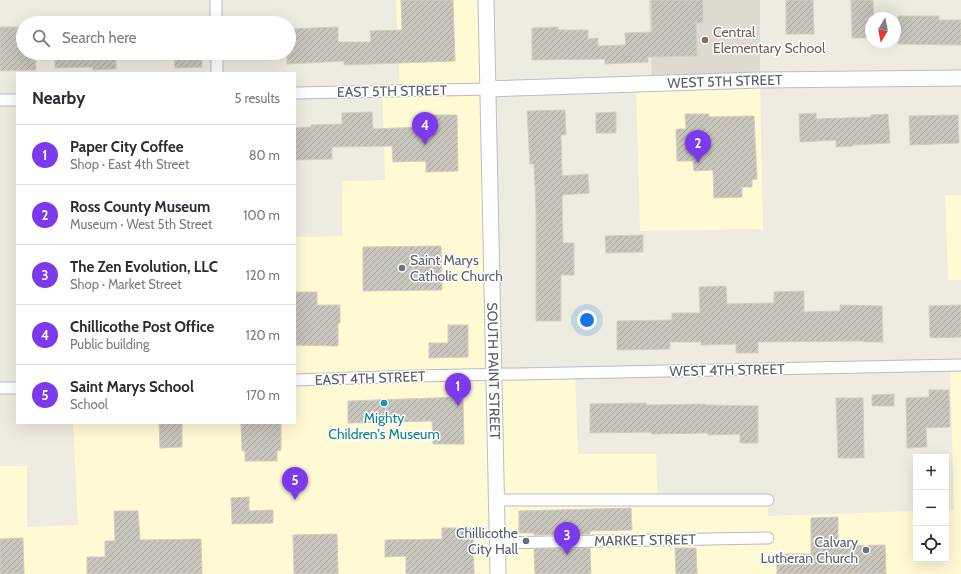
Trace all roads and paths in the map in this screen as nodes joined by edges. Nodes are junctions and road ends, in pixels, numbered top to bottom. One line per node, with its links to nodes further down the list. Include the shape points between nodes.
1 (216, 0): 3 (street)
2 (486, 0): 7 (main road, SOUTH PAINT STREET)
3 (216, 16)
4 (217, 60): 5 (street)
5 (217, 72)
6 (961, 78): 7 (main road, WEST 5TH STREET, via 760,80)
7 (488, 89): 8 (street, EAST 5TH STREET); 12 (main road, SOUTH PAINT STREET)
8 (296, 93)
9 (0, 100): 10 (street)
10 (16, 100)
11 (961, 365): 12 (street, WEST 4TH STREET)
12 (494, 374): 13 (street, EAST 4TH STREET); 16 (main road, SOUTH PAINT STREET)
13 (296, 380)
14 (0, 388): 15 (street)
15 (16, 388)
16 (496, 500): 17 (street); 19 (main road, SOUTH PAINT STREET)
17 (768, 500)
18 (768, 538): 19 (street, MARKET STREET)
19 (497, 543): 20 (main road, SOUTH PAINT STREET)
20 (498, 574)

